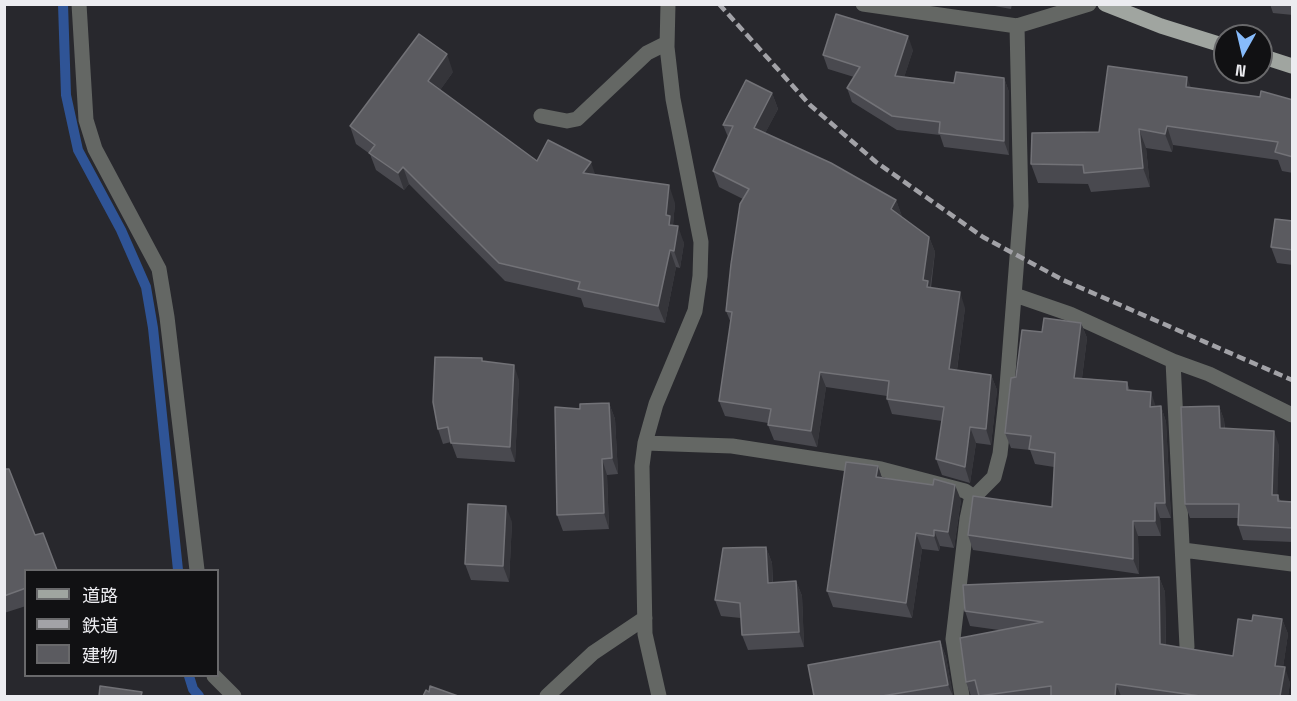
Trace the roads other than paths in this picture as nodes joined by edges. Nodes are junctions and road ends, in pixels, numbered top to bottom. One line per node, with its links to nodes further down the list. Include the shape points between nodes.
1 (79, 4): 19 (street, via 86,120 95,148 159,269)
2 (668, 4): 7 (street)
3 (863, 4): 6 (street)
4 (1089, 4): 6 (street)
5 (1105, 4): 8 (main road, via 1161,27)
6 (1017, 26): 12 (street, via 1021,206)
7 (667, 42): 11 (street, via 647,53 577,119); 15 (street, via 701,242 700,276 695,311 656,404)
8 (1213, 42)
9 (1273, 60): 10 (main road)
10 (1293, 66)
11 (541, 116)
12 (1015, 295): 13 (street, via 1070,314); 16 (street, via 1000,454 993,477)
13 (1173, 361): 14 (street); 17 (street)
14 (1293, 415)
15 (645, 443): 16 (street, via 732,446 881,469 958,489); 20 (street)
16 (974, 497): 26 (street, via 967,519 953,639)
17 (1183, 550): 18 (street); 21 (street)
18 (1293, 564)
19 (198, 569)
20 (645, 618): 24 (street, via 593,653); 25 (street)
21 (1187, 647)
22 (216, 677): 23 (street)
23 (234, 696)
24 (547, 696)
25 (659, 696)
26 (962, 696)

